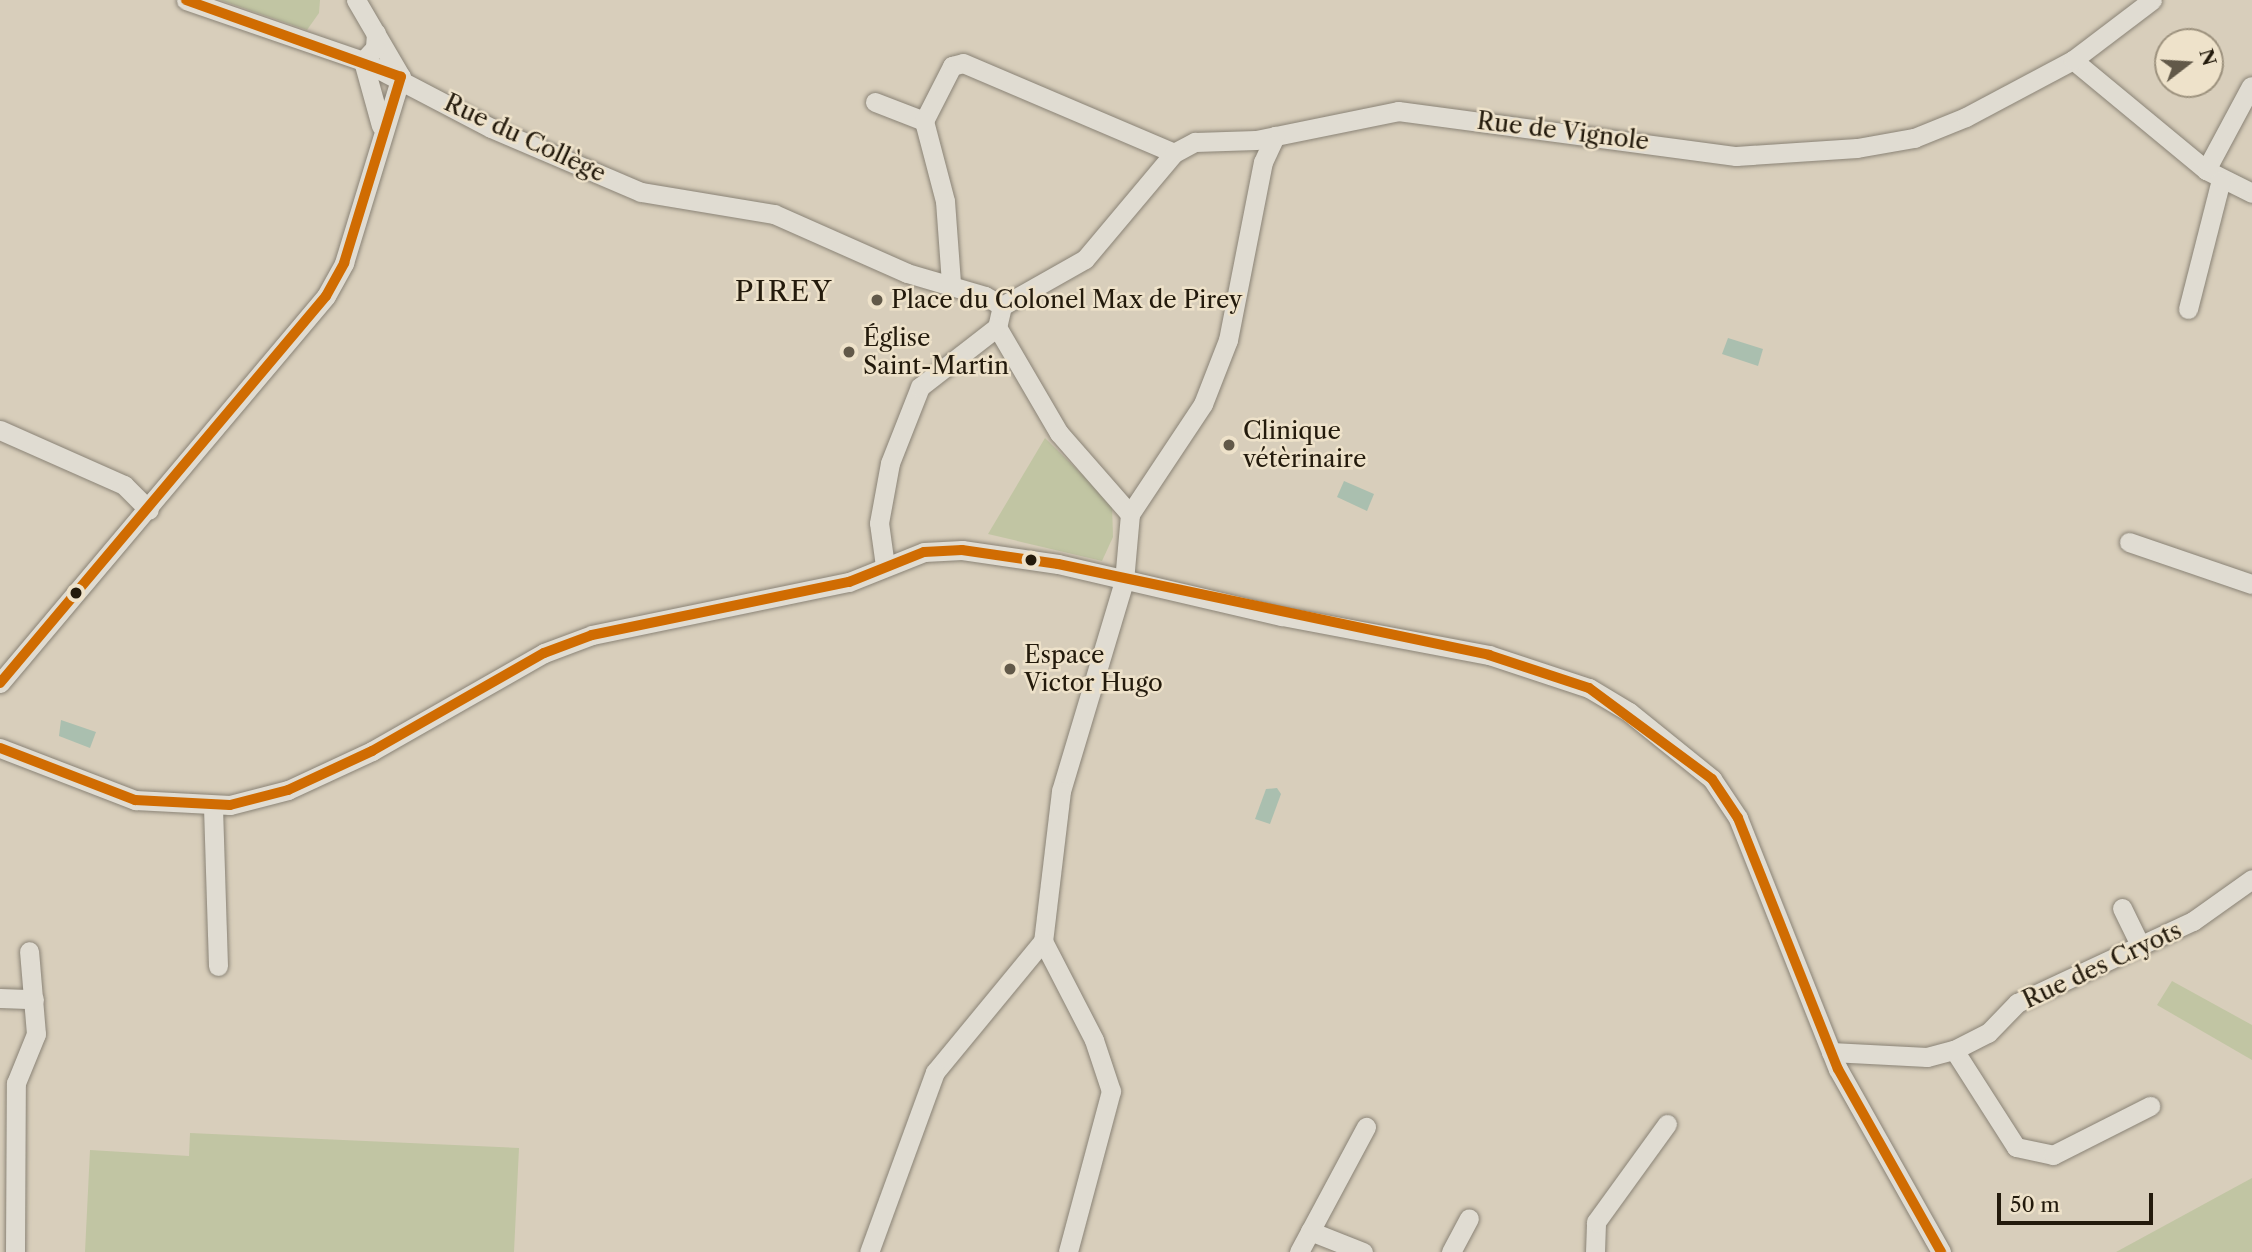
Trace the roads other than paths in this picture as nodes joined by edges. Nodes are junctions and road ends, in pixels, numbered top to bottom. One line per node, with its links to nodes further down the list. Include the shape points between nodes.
1 (186, 0): 6 (street, Rue du Collège)
2 (356, 0): 4 (street)
3 (2152, 0): 5 (street, Rue de Vignole)
4 (376, 33): 6 (street, via 374,48); 7 (street)
5 (2073, 60): 12 (street, Rue de Vignole, via 1914,138 1798,155 1736,156 1398,111); 14 (street)
6 (363, 61): 7 (street, Rue du Collège); 11 (street, via 379,98)
7 (401, 77): 11 (street); 16 (street, Rue du Collège, via 548,152 641,192 793,222 907,273)
8 (2249, 83): 14 (street)
9 (875, 102): 10 (street)
10 (924, 121): 13 (street, via 952,66 963,63); 16 (street, via 945,201)
11 (382, 135): 21 (street, via 344,263 326,296)
12 (1275, 136): 13 (street, Rue de Vignole, via 1215,138); 22 (street, via 1263,162 1228,340 1203,404)
13 (1174, 153): 17 (street, Rue de Vignole, via 1085,259)
14 (2213, 175): 15 (street); 18 (street)
15 (2252, 193)
16 (951, 283): 17 (street)
17 (1002, 306): 19 (street)
18 (2188, 309)
19 (997, 327): 22 (street, via 1059,433); 24 (street, via 920,387 890,464 879,523)
20 (0, 430): 21 (street, via 124,485)
21 (149, 509): 27 (street)
22 (1130, 514): 25 (street)
23 (2129, 542): 26 (street)
24 (885, 566): 25 (street, via 924,552 962,550); 29 (street, via 849,582 592,635 544,653 372,751 288,790)
25 (1124, 581): 32 (street, via 1061,791); 39 (street, via 1489,655 1589,688 1629,712 1712,779 1738,818)
26 (2252, 584)
27 (0, 683)
28 (0, 748): 29 (street, via 135,800)
29 (212, 807): 35 (street)
30 (2251, 882): 33 (street, Rue des Cryots, via 2193,921)
31 (2122, 908): 33 (street)
32 (1043, 941): 46 (street, via 935,1072); 47 (street, via 1094,1040 1111,1091)
33 (2141, 947): 38 (street, Rue des Cryots, via 2017,1003 1988,1033)
34 (29, 951): 37 (street)
35 (218, 966)
36 (0, 998): 37 (street)
37 (34, 999): 45 (street, via 36,1034 16,1083)
38 (1954, 1050): 39 (street, Rue des Cryots, via 1927,1057); 40 (street, via 2016,1147 2053,1155)
39 (1831, 1052): 52 (street)
40 (2150, 1106)
41 (1667, 1124): 51 (street, via 1597,1222)
42 (1366, 1127): 44 (street)
43 (1469, 1218): 50 (street)
44 (1311, 1231): 48 (street); 49 (street)
45 (15, 1252)
46 (869, 1252)
47 (1068, 1252)
48 (1299, 1252)
49 (1363, 1252)
50 (1451, 1252)
51 (1595, 1252)
52 (1941, 1252)

